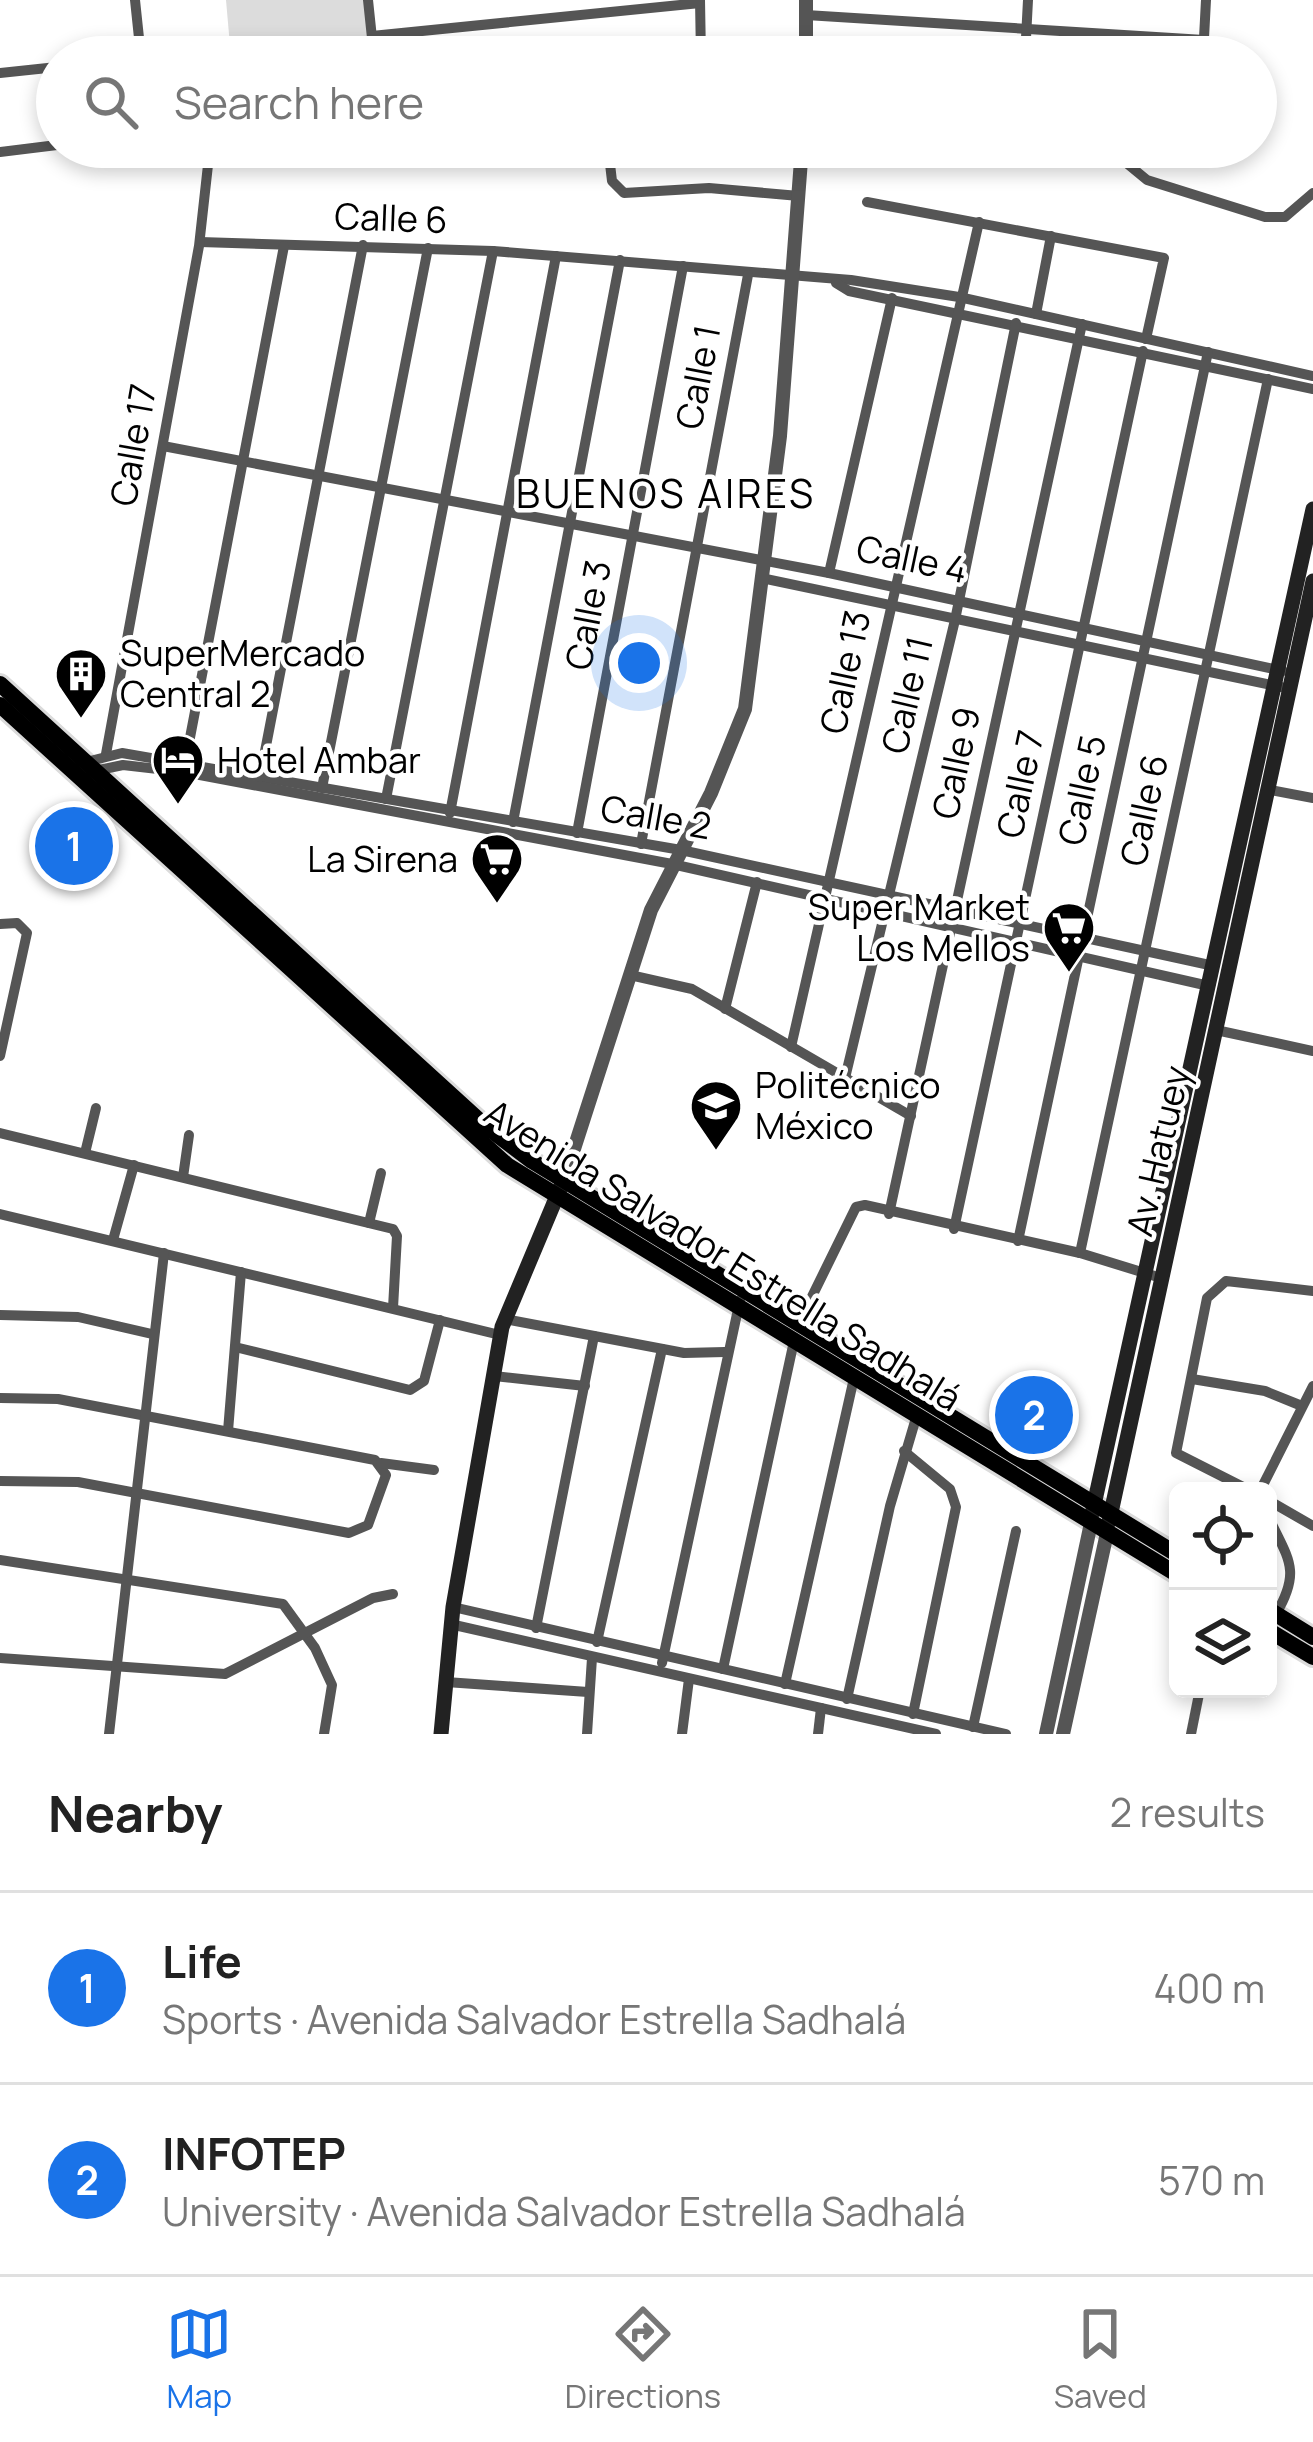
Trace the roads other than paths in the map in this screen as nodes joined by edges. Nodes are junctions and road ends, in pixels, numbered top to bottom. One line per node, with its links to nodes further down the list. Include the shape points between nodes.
1 (135, 0): 8 (street)
2 (368, 0): 9 (street)
3 (1028, 0): 7 (street)
4 (1206, 0): 13 (street)
5 (700, 2): 9 (street); 10 (street)
6 (806, 8): 7 (street)
7 (1026, 30): 11 (street); 12 (street)
8 (139, 36)
9 (372, 36)
10 (701, 36)
11 (1026, 36)
12 (1133, 36)
13 (1204, 36)
14 (36, 69): 15 (street)
15 (0, 73)
16 (36, 148): 17 (street)
17 (0, 152)
18 (209, 168): 27 (street, Calle 17)
19 (610, 168): 23 (street, via 624,193 709,188)
20 (801, 168): 23 (street)
21 (1132, 168): 22 (street, via 1147,180 1265,218 1285,217)
22 (1313, 193)
23 (799, 196): 36 (street)
24 (867, 202): 25 (street)
25 (979, 222): 26 (street); 39 (street, Calle 13)
26 (1052, 236): 40 (street); 43 (street, Calle 7, via 1164,258)
27 (200, 242): 29 (street, Calle 6); 48 (street, Calle 17)
28 (363, 245): 29 (street, Calle 6); 30 (street, Calle 6); 50 (street)
29 (284, 246): 49 (street)
30 (428, 248): 31 (street, Calle 6); 51 (street)
31 (493, 251): 32 (street, Calle 6); 52 (street)
32 (556, 256): 33 (street, Calle 6); 54 (street)
33 (620, 260): 34 (street, Calle 6); 55 (street)
34 (683, 266): 35 (street, Calle 6); 56 (street, Calle 3)
35 (748, 275): 36 (street, Calle 6); 57 (street, Calle 1)
36 (794, 279): 37 (street, Calle 6); 58 (street)
37 (836, 283): 38 (street); 39 (street)
38 (892, 298): 39 (street); 59 (street)
39 (957, 303): 40 (street); 41 (street); 62 (street, Calle 13)
40 (1036, 314): 42 (street)
41 (1016, 323): 42 (street); 63 (street, Calle 11)
42 (1080, 330): 43 (street); 65 (street, Calle 9)
43 (1145, 345): 44 (street); 67 (street, Calle 7)
44 (1207, 358): 45 (street); 46 (street); 69 (street, Calle 5)
45 (1313, 376)
46 (1268, 379): 47 (street); 71 (street, Calle 6)
47 (1313, 389)
48 (163, 446): 49 (street, Calle 4); 77 (street, Calle 17)
49 (241, 461): 50 (street, Calle 4); 78 (street)
50 (320, 476): 51 (street, Calle 4); 80 (street)
51 (381, 488): 52 (street, Calle 4); 81 (street)
52 (444, 500): 54 (street, Calle 4); 84 (street)
53 (1313, 509): 74 (main road, Av. Hatuey)
54 (510, 512): 55 (street, Calle 4); 85 (street)
55 (569, 526): 56 (street, Calle 4); 86 (street)
56 (633, 538): 57 (street, Calle 4); 87 (street, Calle 3)
57 (696, 550): 58 (street, Calle 4); 88 (street, Calle 1)
58 (764, 561): 59 (street, Calle 4); 60 (street)
59 (829, 573): 62 (street, Calle 4)
60 (761, 578): 64 (street, Calle 4); 90 (street, via 745,709)
61 (1313, 580): 74 (main road, Av. Hatuey)
62 (895, 587): 63 (street, Calle 4); 64 (street, Calle 13)
63 (959, 600): 65 (street, Calle 4); 66 (street, Calle 11)
64 (890, 605): 66 (street, Calle 4); 93 (street, Calle 13)
65 (1018, 612): 67 (street, Calle 4); 68 (street, Calle 9)
66 (955, 620): 68 (street, Calle 4); 95 (street, Calle 11)
67 (1083, 627): 69 (street, Calle 4); 70 (street, Calle 7)
68 (1014, 633): 70 (street, Calle 4); 97 (street, Calle 9)
69 (1145, 640): 71 (street, Calle 4); 72 (street, Calle 5)
70 (1079, 647): 72 (street, Calle 4); 99 (street, Calle 7)
71 (1208, 656): 73 (street, Calle 6); 74 (street, Calle 4)
72 (1141, 660): 73 (street, Calle 4); 102 (street, Calle 5)
73 (1204, 673): 74 (street, Calle 4); 104 (street, Calle 6)
74 (1284, 680): 82 (main road, Av. Hatuey); 106 (main road, Av. Hatuey)
75 (0, 684): 79 (highway, Avenida Salvador Estrella Sadhalá)
76 (0, 705): 79 (highway, Avenida Salvador Estrella Sadhalá)
77 (106, 754): 78 (street, Calle 2); 79 (street)
78 (184, 768): 79 (street, Calle 2); 80 (street, Calle 2); 85 (street, Calle 2)
79 (82, 773): 124 (highway, Avenida Salvador Estrella Sadhalá, via 461,1130)
80 (260, 777): 81 (street, Calle 2)
81 (322, 788): 84 (street, Calle 2)
82 (1270, 790): 83 (street); 106 (main road, Av. Hatuey)
83 (1313, 798)
84 (386, 799): 85 (street, Calle 2)
85 (449, 816): 86 (street, Calle 2); 89 (street, Calle 2)
86 (513, 822): 87 (street, Calle 2)
87 (577, 833): 89 (street, Calle 2)
88 (641, 844): 89 (street, Calle 2); 90 (street, Calle 2)
89 (611, 846): 91 (street, Calle 2)
90 (681, 850): 91 (street); 92 (street, Calle 2)
91 (672, 864): 94 (street, Calle 2); 108 (street)
92 (761, 867): 93 (street, Calle 2); 94 (street)
93 (831, 881): 95 (street, Calle 2); 96 (street, Calle 13)
94 (756, 884): 96 (street, Calle 2); 110 (street)
95 (892, 893): 97 (street, Calle 2); 98 (street, Calle 11)
96 (826, 900): 98 (street, Calle 2); 112 (street, Calle 13)
97 (955, 907): 99 (street, Calle 2); 101 (street, Calle 9)
98 (887, 913): 101 (street, Calle 2); 115 (street, Calle 11)
99 (1022, 923): 102 (street, Calle 2); 103 (street, Calle 7)
100 (0, 924): 114 (street, via 17,923 26,933)
101 (951, 926): 103 (street, Calle 2); 117 (street, Calle 9)
102 (1082, 938): 104 (street, Calle 2); 105 (street, Calle 5)
103 (1018, 942): 105 (street, Calle 2); 128 (street, Calle 7)
104 (1145, 951): 106 (street, Calle 2); 107 (street, Calle 6)
105 (1078, 956): 107 (street, Calle 2); 130 (street, Calle 5)
106 (1221, 967): 109 (main road, Av. Hatuey)
107 (1141, 970): 109 (street, Calle 2); 132 (street, Calle 6)
108 (630, 975): 110 (street, via 686,986); 124 (street)
109 (1217, 988): 111 (main road, Av. Hatuey); 134 (main road, Av. Hatuey)
110 (725, 1009): 112 (street)
111 (1216, 1030): 113 (street); 134 (main road, Av. Hatuey)
112 (791, 1047): 115 (street)
113 (1313, 1051)
114 (0, 1056)
115 (845, 1078): 117 (street)
116 (96, 1108): 120 (street)
117 (911, 1116): 126 (street, Calle 9)
118 (0, 1133): 120 (street)
119 (189, 1135): 123 (street)
120 (85, 1153): 121 (street)
121 (134, 1165): 123 (street); 129 (street)
122 (381, 1173): 127 (street)
123 (183, 1177): 127 (street)
124 (560, 1191): 136 (highway, Avenida Salvador Estrella Sadhalá); 140 (main road)
125 (0, 1214): 129 (street)
126 (890, 1214): 128 (street); 141 (street, via 856,1207)
127 (370, 1223): 137 (street, via 397,1236)
128 (954, 1229): 130 (street)
129 (113, 1240): 131 (street)
130 (1018, 1241): 132 (street)
131 (164, 1253): 133 (street); 142 (street)
132 (1080, 1253): 134 (street)
133 (241, 1272): 137 (street); 144 (street)
134 (1153, 1276): 165 (main road, Av. Hatuey)
135 (1313, 1291): 149 (street, via 1226,1281 1207,1298)
136 (741, 1299): 141 (highway, Avenida Salvador Estrella Sadhalá); 146 (street)
137 (393, 1307): 139 (street)
138 (0, 1316): 142 (street, via 78,1317)
139 (440, 1320): 140 (street); 144 (street, via 424,1381 410,1390)
140 (502, 1327): 143 (street); 147 (main road)
141 (796, 1333): 148 (highway, Avenida Salvador Estrella Sadhalá); 165 (highway, Avenida Salvador Estrella Sadhalá); 187 (street)
142 (152, 1334): 154 (street)
143 (594, 1336): 145 (street); 150 (street)
144 (235, 1347): 156 (street)
145 (662, 1349): 146 (street); 181 (street)
146 (724, 1352): 182 (street)
147 (494, 1376): 150 (street); 175 (main road)
148 (854, 1378): 155 (highway, Avenida Salvador Estrella Sadhalá); 191 (street)
149 (1192, 1379): 153 (street); 161 (street, via 1176,1453)
150 (585, 1385): 178 (street)
151 (1313, 1385): 153 (street)
152 (0, 1398): 154 (street)
153 (1302, 1406): 162 (street)
154 (144, 1415): 156 (street); 163 (street)
155 (916, 1418): 157 (street); 165 (highway, Avenida Salvador Estrella Sadhalá)
156 (228, 1431): 158 (street)
157 (904, 1451): 194 (street); 196 (street, via 950,1489 956,1507)
158 (383, 1466): 159 (street); 163 (street, via 374,1515 356,1533)
159 (434, 1470)
160 (0, 1481): 163 (street)
161 (1236, 1482)
162 (1260, 1482)
163 (136, 1493): 172 (street)
164 (1277, 1505): 166 (street)
165 (1101, 1518): 169 (highway, Avenida Salvador Estrella Sadhalá); 171 (highway, Avenida Salvador Estrella Sadhalá); 207 (street, Av. Hatuey); 208 (street, Av. Hatuey)
166 (1313, 1526)
167 (1016, 1532): 197 (street)
168 (1277, 1536): 174 (street, via 1292,1569)
169 (1169, 1551)
170 (0, 1560): 172 (street)
171 (1169, 1568)
172 (126, 1578): 179 (street, via 274,1601); 186 (street)
173 (394, 1594): 179 (street)
174 (1277, 1608)
175 (452, 1616): 178 (street); 184 (street); 190 (main road)
176 (1277, 1621): 180 (highway)
177 (1277, 1624): 185 (highway)
178 (536, 1628): 181 (street)
179 (307, 1636): 186 (street, via 225,1674); 200 (street, via 333,1695)
180 (1313, 1637)
181 (597, 1642): 182 (street)
182 (664, 1656): 187 (street); 188 (street)
183 (0, 1658): 186 (street)
184 (592, 1658): 188 (street); 192 (street)
185 (1313, 1658)
186 (116, 1666): 199 (street)
187 (723, 1669): 191 (street)
188 (660, 1672): 189 (street)
189 (689, 1679): 195 (street); 203 (street)
190 (446, 1682): 192 (street); 201 (main road)
191 (785, 1684): 194 (street)
192 (588, 1693): 202 (street)
193 (1198, 1698): 209 (street)
194 (847, 1699): 196 (street)
195 (821, 1708): 198 (street); 204 (street)
196 (913, 1714): 197 (street)
197 (974, 1727): 206 (street)
198 (902, 1730): 205 (street)
199 (110, 1734)
200 (324, 1734)
201 (441, 1734)
202 (587, 1734)
203 (682, 1734)
204 (818, 1734)
205 (936, 1734)
206 (1006, 1734)
207 (1046, 1734)
208 (1063, 1734)
209 (1191, 1734)

